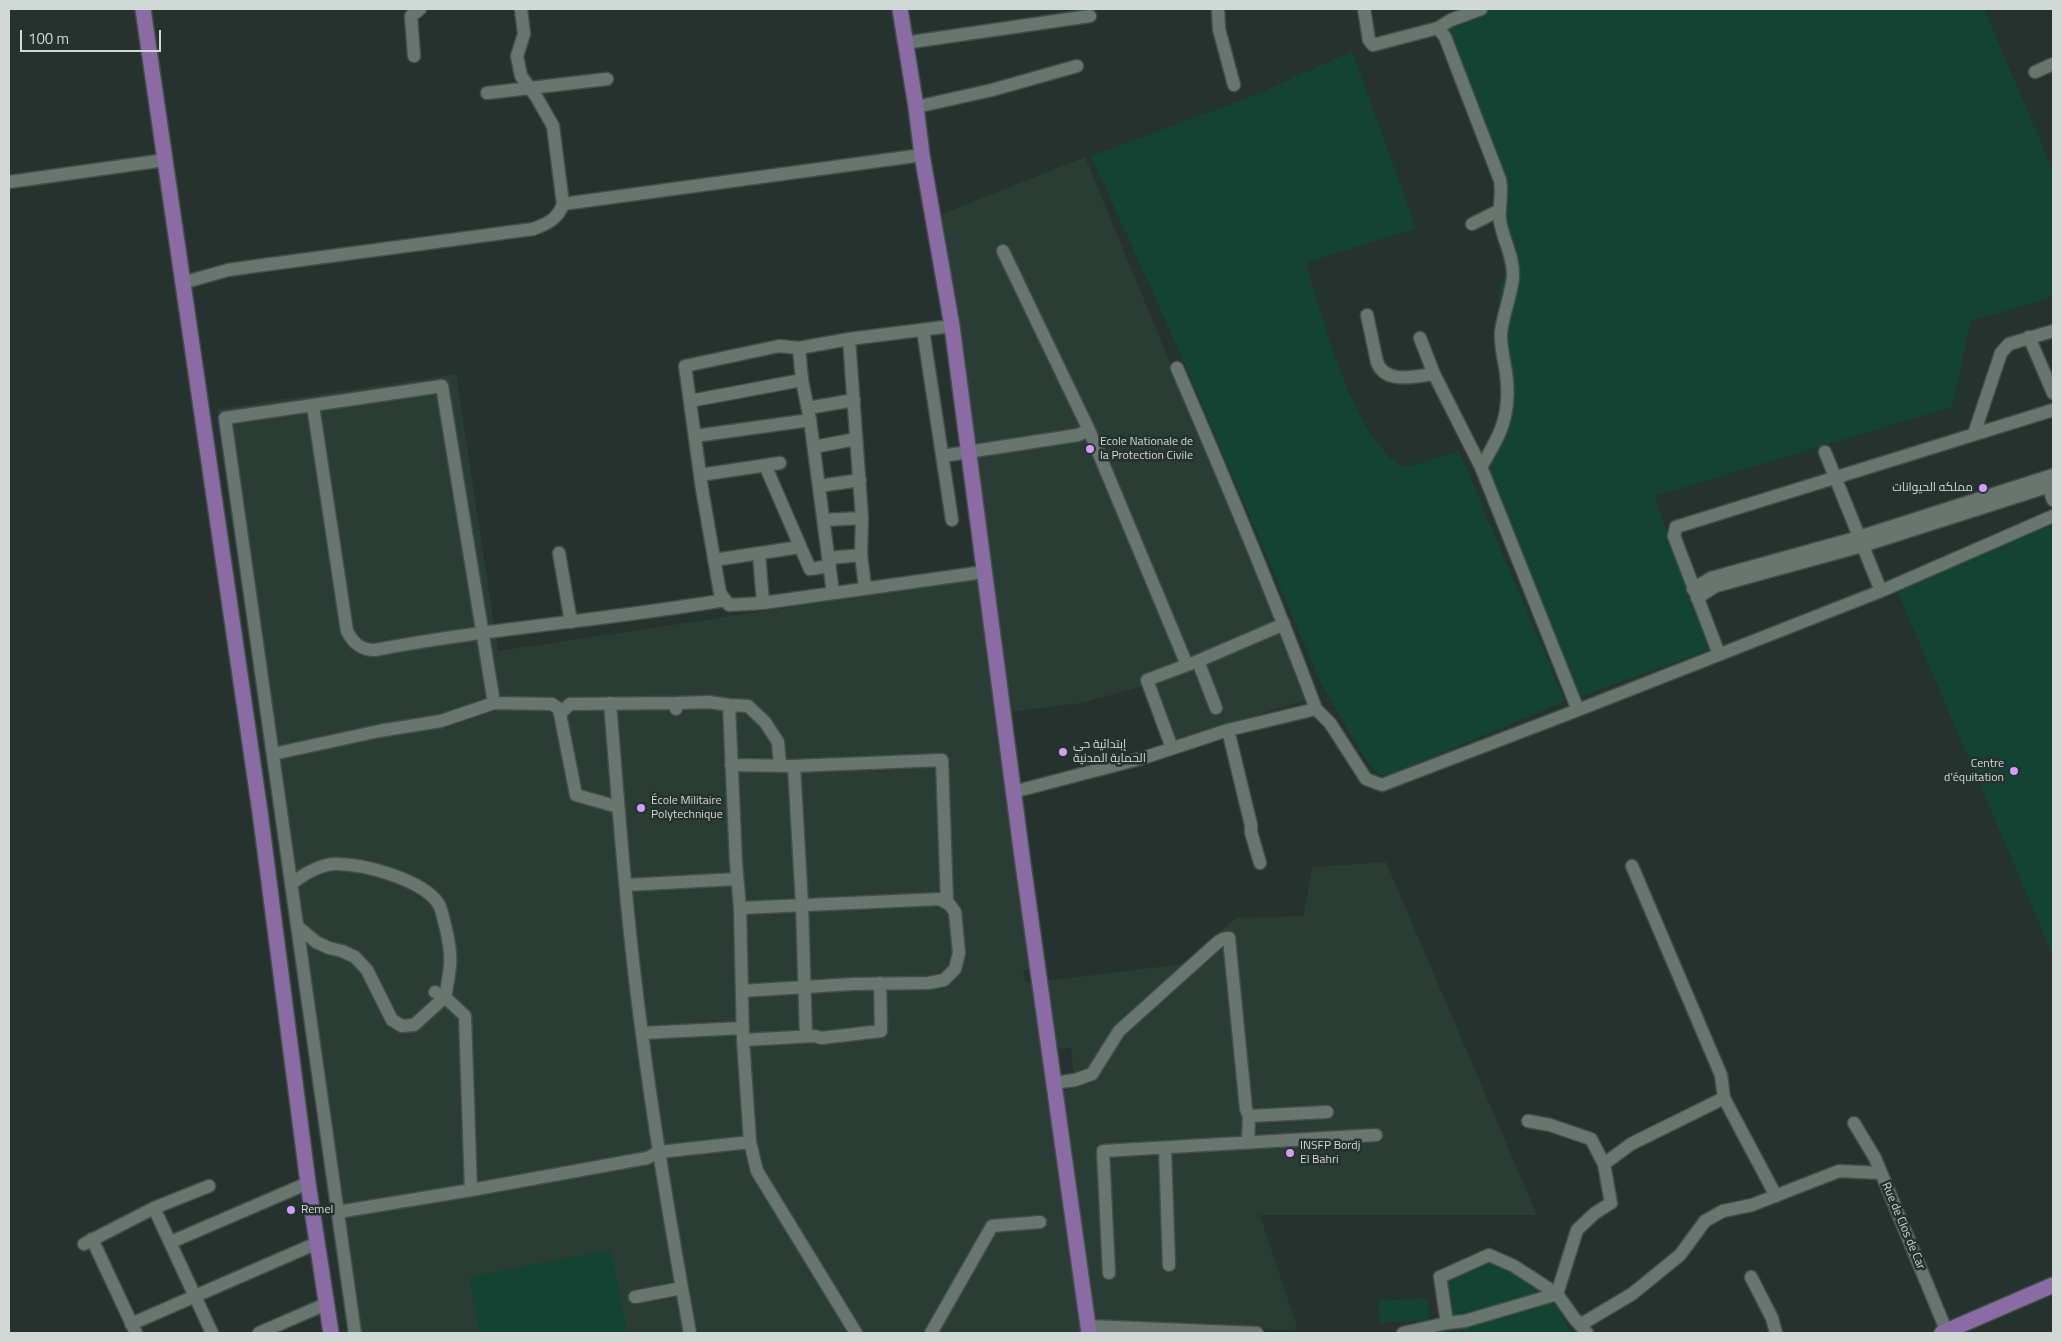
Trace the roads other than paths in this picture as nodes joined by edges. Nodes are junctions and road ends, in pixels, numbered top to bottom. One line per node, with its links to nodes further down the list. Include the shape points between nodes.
1 (143, 9): 21 (main road)
2 (420, 9): 11 (street, via 411,16)
3 (521, 9): 17 (street, via 524,34 518,56 521,76)
4 (900, 9): 10 (main road)
5 (1218, 9): 16 (street, via 1219,29)
6 (1364, 9): 9 (street, via 1369,40 1373,45)
7 (1481, 9): 9 (street)
8 (1090, 16): 10 (street)
9 (1438, 28): 24 (street, via 1445,37 1500,180)
10 (904, 43): 19 (main road)
11 (414, 56)
12 (2053, 64): 14 (street)
13 (1077, 66): 19 (street)
14 (2035, 72)
15 (607, 79): 17 (street)
16 (1234, 85)
17 (528, 87): 18 (street); 23 (street, via 553,126)
18 (487, 93)
19 (916, 107): 20 (main road)
20 (922, 155): 23 (street); 29 (main road)
21 (165, 160): 22 (street); 27 (main road)
22 (9, 182)
23 (563, 204): 27 (street, via 558,216 533,229 228,270)
24 (1500, 210): 25 (street); 55 (street, via 1513,276 1501,332 1508,381 1506,415 1498,438)
25 (1472, 224)
26 (1003, 251): 45 (street)
27 (182, 283): 129 (main road, via 260,812)
28 (1367, 316): 37 (street, via 1379,369 1391,377)
29 (952, 326): 30 (street); 50 (main road)
30 (923, 330): 34 (street); 52 (street)
31 (2053, 331): 32 (street)
32 (2029, 337): 39 (street); 46 (street, via 2009,344 2001,353)
33 (1420, 338): 37 (street)
34 (849, 339): 35 (street); 40 (street)
35 (799, 348): 38 (street); 41 (street, via 779,346 684,366)
36 (1177, 368): 81 (street)
37 (1434, 374): 55 (street)
38 (802, 380): 41 (street); 44 (street)
39 (2053, 393)
40 (854, 400): 44 (street); 48 (street)
41 (690, 401): 47 (street)
42 (313, 406): 82 (street, via 347,626 352,640 360,647 375,650); 82 (street, via 442,386); 94 (street, via 225,418)
43 (2053, 410): 46 (street)
44 (809, 414): 47 (street); 49 (street)
45 (1089, 430): 50 (street, via 1078,435); 84 (street)
46 (1974, 434): 57 (street)
47 (694, 436): 56 (street)
48 (856, 439): 49 (street); 58 (street)
49 (814, 447): 60 (street)
50 (968, 451): 52 (street); 73 (main road)
51 (1825, 452): 57 (street)
52 (942, 456): 65 (street)
53 (780, 463): 54 (street)
54 (765, 465): 56 (street); 67 (street)
55 (1481, 467): 90 (street)
56 (700, 475): 71 (street)
57 (1836, 479): 66 (street); 77 (street, via 1676,527 1674,536)
58 (860, 480): 60 (street); 63 (street)
59 (2050, 481): 61 (street); 66 (street)
60 (819, 486): 64 (street)
61 (2053, 500)
62 (2053, 516): 75 (street)
63 (862, 518): 64 (street); 70 (street)
64 (824, 520): 72 (street)
65 (952, 520)
66 (1860, 542): 75 (street); 77 (street)
67 (800, 548): 69 (street); 72 (street, via 810,569)
68 (559, 553): 80 (street)
69 (759, 554): 71 (street); 79 (street)
70 (861, 555): 72 (street); 74 (street)
71 (714, 560): 78 (street, via 720,593)
72 (829, 562): 76 (street)
73 (984, 572): 74 (street); 98 (main road)
74 (865, 588): 76 (street)
75 (1881, 590): 83 (street)
76 (833, 593): 79 (street)
77 (1695, 594): 83 (street)
78 (725, 600): 79 (street, via 729,606); 80 (street)
79 (763, 603)
80 (571, 622): 82 (street)
81 (1284, 624): 84 (street); 89 (street)
82 (483, 632): 85 (street)
83 (1719, 654): 90 (street)
84 (1193, 663): 88 (street); 93 (street, via 1147,680)
85 (494, 703): 91 (street, via 552,704); 94 (street, via 441,721)
86 (610, 703): 87 (street, via 676,706 709,702); 91 (street, via 570,704); 99 (street)
87 (728, 705): 95 (street); 96 (street, via 748,706 765,722 778,742)
88 (1216, 708)
89 (1316, 709): 90 (street, via 1330,723 1366,778 1382,784); 92 (street)
90 (1578, 710)
91 (560, 714): 99 (street, via 576,795)
92 (1228, 730): 93 (street); 100 (street)
93 (1172, 748): 98 (street)
94 (273, 754): 103 (street)
95 (731, 765): 96 (street); 102 (street)
96 (780, 766): 97 (street)
97 (794, 766): 105 (street, via 942,760); 106 (street)
98 (1013, 792): 116 (main road)
99 (618, 807): 104 (street)
100 (1260, 862)
101 (1632, 866): 117 (street, via 1721,1075)
102 (738, 879): 104 (street); 107 (street)
103 (291, 884): 108 (street); 112 (street, via 306,872 335,864 364,867 397,876 423,890 438,903 451,949 452,963)
104 (626, 885): 113 (street)
105 (947, 902): 106 (street, via 932,898); 109 (street, via 956,916 958,953 958,961 950,975 937,982)
106 (802, 905): 107 (street); 110 (street)
107 (740, 908): 111 (street)
108 (297, 926): 112 (street, via 316,942 355,957 367,970 392,1020 402,1026 414,1026); 134 (street)
109 (880, 983): 110 (street); 115 (street, via 881,1033 821,1038)
110 (805, 986): 111 (street); 115 (street)
111 (742, 991): 114 (street)
112 (440, 994): 131 (street, via 465,1016)
113 (642, 1033): 114 (street); 126 (street)
114 (743, 1034): 115 (street); 123 (street)
115 (806, 1036)
116 (1054, 1083): 119 (street, via 1092,1074 1119,1030 1218,942 1229,938); 151 (main road)
117 (1724, 1098): 127 (street, via 1631,1144); 132 (street)
118 (1328, 1112): 119 (street)
119 (1249, 1116): 124 (street)
120 (1528, 1121): 127 (street, via 1591,1139)
121 (1854, 1123): 128 (street, Rue de Clos de Car)
122 (1376, 1135): 124 (street)
123 (750, 1142): 126 (street); 158 (street, via 756,1171)
124 (1248, 1142): 125 (street)
125 (1165, 1148): 138 (street); 139 (street, via 1103,1151)
126 (659, 1152): 131 (street, via 647,1158); 142 (street)
127 (1604, 1164): 143 (street, via 1611,1203 1577,1230)
128 (1881, 1173): 132 (street, via 1839,1171); 152 (street, Rue de Clos de Car)
129 (308, 1183): 136 (street); 137 (main road)
130 (209, 1186): 133 (street)
131 (471, 1190): 134 (street)
132 (1776, 1196): 149 (street, via 1723,1211 1705,1221 1680,1255)
133 (154, 1208): 136 (street); 148 (street, via 88,1242)
134 (338, 1212): 156 (street)
135 (1040, 1222): 159 (street, via 992,1226)
136 (171, 1242): 144 (street)
137 (318, 1243): 144 (street); 146 (main road)
138 (1169, 1265)
139 (1109, 1273)
140 (1751, 1277): 162 (street)
141 (2053, 1285): 150 (main road)
142 (682, 1288): 145 (street); 157 (street)
143 (1557, 1294): 147 (street, via 1465,1321); 147 (street, via 1514,1266 1489,1255 1440,1276); 149 (street)
144 (195, 1295): 148 (street); 153 (street)
145 (635, 1297)
146 (326, 1304): 154 (street); 155 (main road)
147 (1447, 1323): 161 (street)
148 (133, 1328)
149 (1584, 1329)
150 (1965, 1329): 152 (main road)
151 (1088, 1330): 160 (street)
152 (1947, 1332)
153 (212, 1333)
154 (258, 1333)
155 (331, 1333)
156 (355, 1333)
157 (690, 1333)
158 (856, 1333)
159 (931, 1333)
160 (1257, 1333)
161 (1403, 1333)
162 (1776, 1333)

